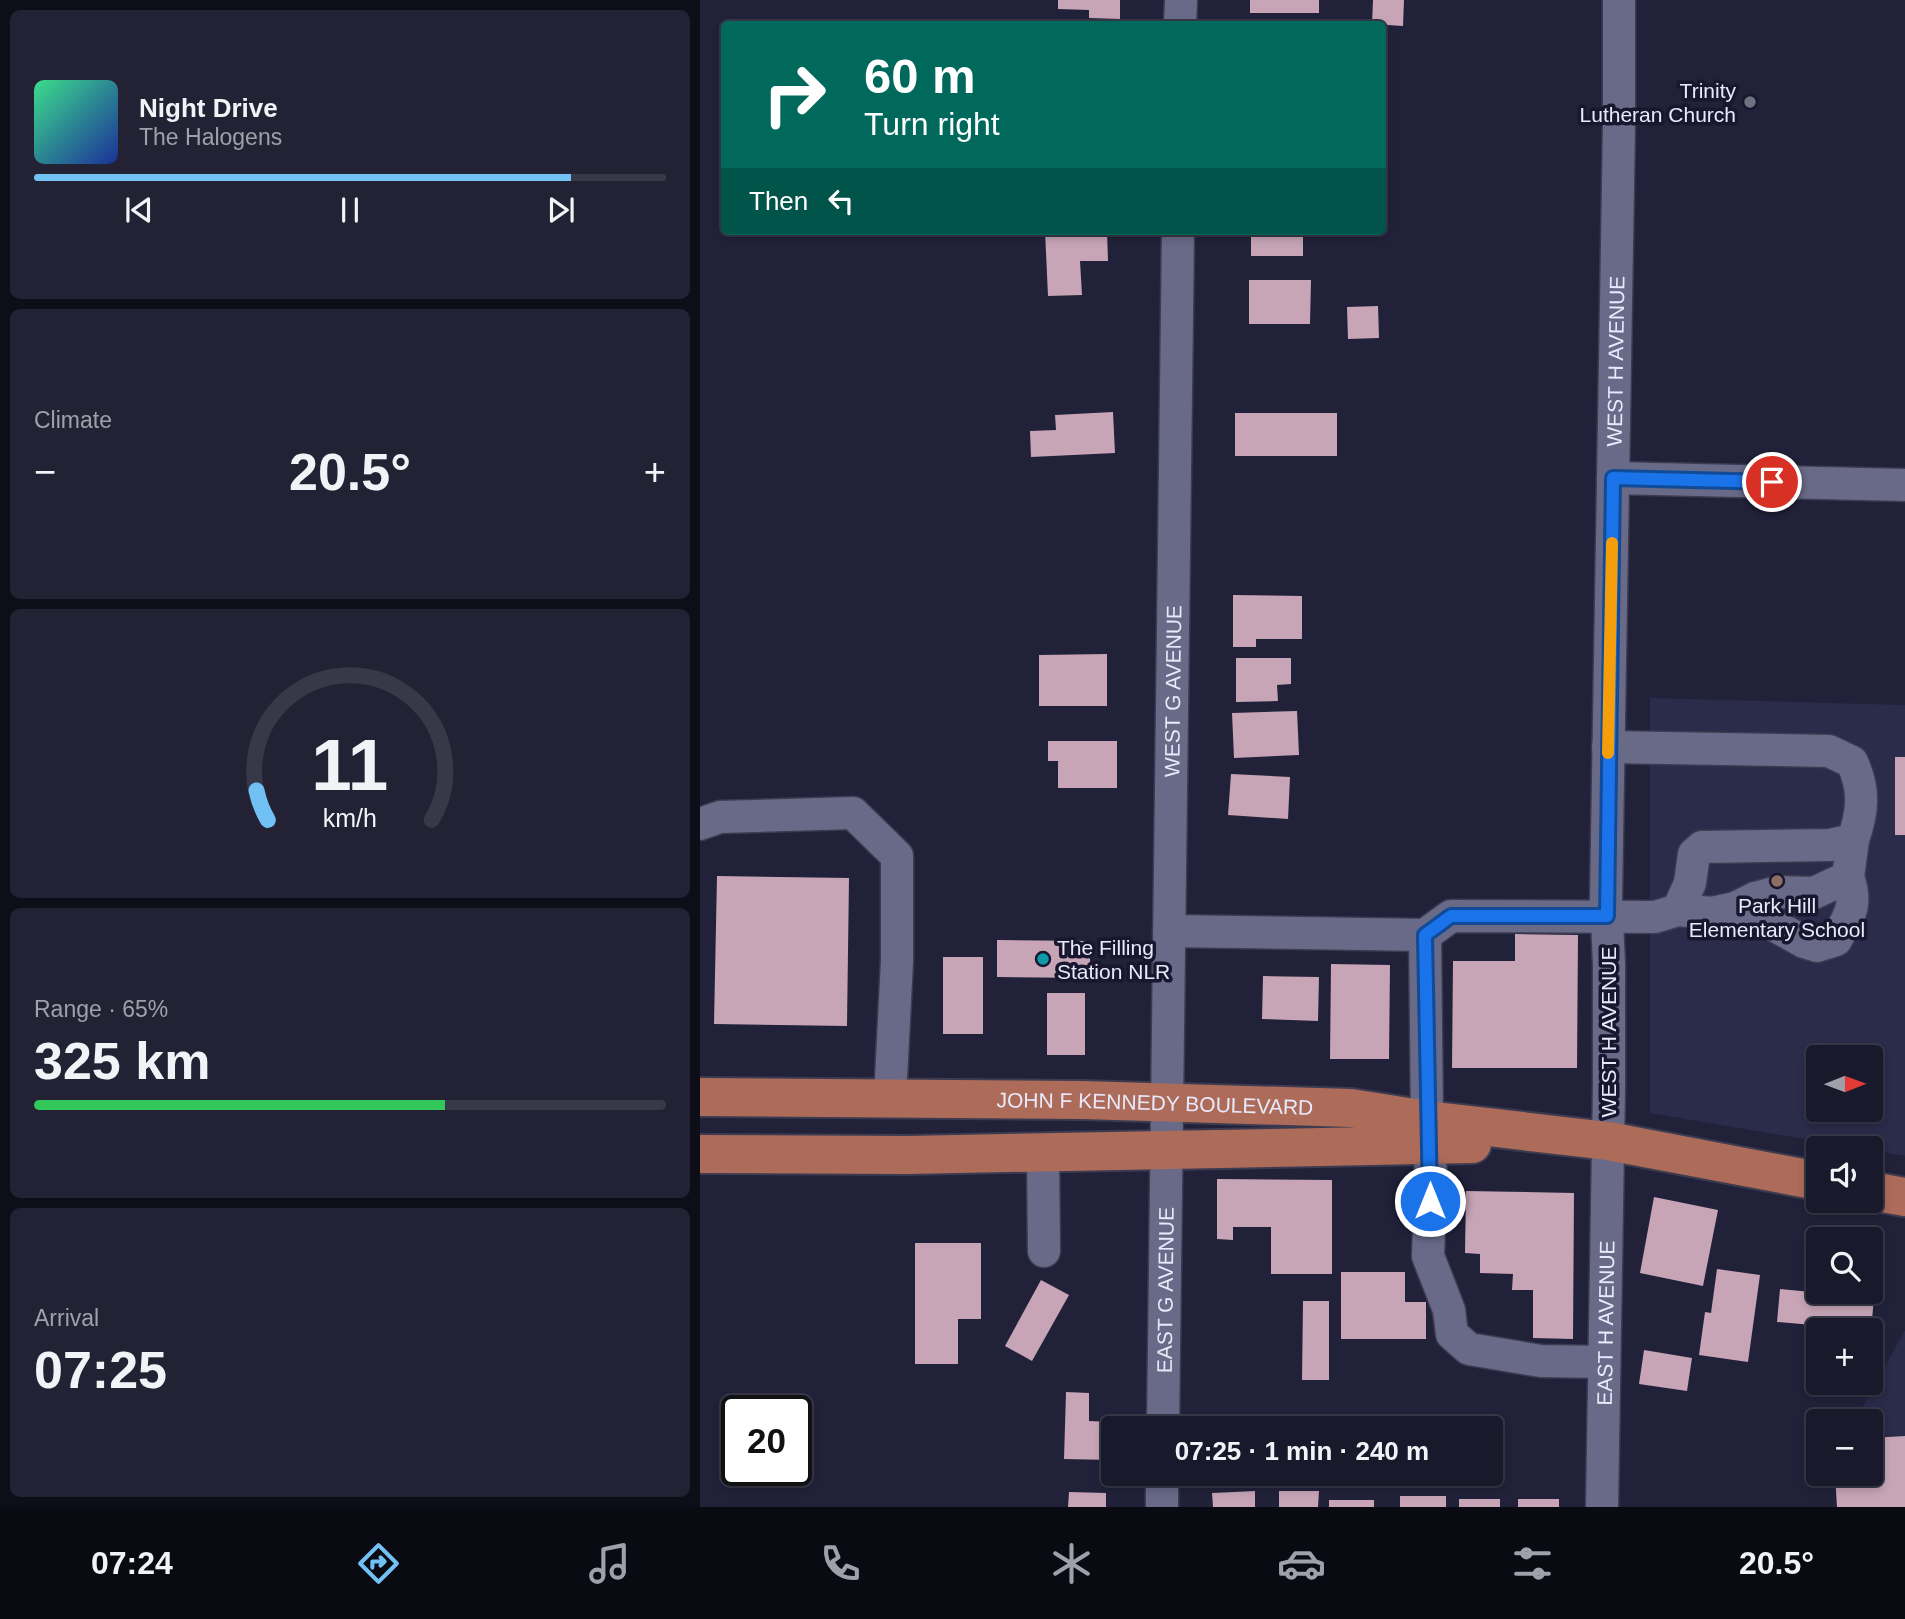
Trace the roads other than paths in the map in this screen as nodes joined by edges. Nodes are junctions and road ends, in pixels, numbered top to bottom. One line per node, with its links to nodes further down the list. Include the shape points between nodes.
1 (1181, 0): 3 (street)
2 (1619, 0): 5 (street, WEST H AVENUE)
3 (1180, 21)
4 (1178, 235): 14 (street, WEST G AVENUE)
5 (1613, 478): 6 (street); 7 (street, WEST H AVENUE)
6 (1905, 485)
7 (1608, 747): 9 (street, via 1829,751 1852,762 1860,780 1861,817); 13 (street, WEST H AVENUE)
8 (700, 824): 17 (street, via 720,817 853,813 897,856)
9 (1853, 840): 10 (street); 12 (street, via 1830,845 1703,847 1694,854 1690,883)
10 (1848, 877): 11 (street, via 1814,893 1778,892); 11 (street, via 1854,895 1851,914 1836,940 1817,946)
11 (1734, 908): 12 (street, via 1712,913)
12 (1678, 910): 13 (street, via 1655,917)
13 (1607, 916): 15 (street, via 1451,916); 20 (street, WEST H AVENUE)
14 (1169, 931): 15 (street); 18 (street, WEST G AVENUE)
15 (1425, 935): 19 (street)
16 (700, 1097): 17 (main road, JOHN F KENNEDY BOULEVARD)
17 (890, 1098): 18 (main road, JOHN F KENNEDY BOULEVARD)
18 (1166, 1104): 19 (main road, JOHN F KENNEDY BOULEVARD, via 1351,1108); 21 (street, WEST G AVENUE)
19 (1428, 1133): 20 (main road, JOHN F KENNEDY BOULEVARD); 21 (main road, JOHN F KENNEDY BOULEVARD); 28 (street, via 1428,1256 1449,1310 1452,1334 1469,1349 1541,1361)
20 (1608, 1141): 24 (main road, JOHN F KENNEDY BOULEVARD); 28 (street, EAST H AVENUE)
21 (1167, 1150): 22 (main road, JOHN F KENNEDY BOULEVARD); 29 (street, EAST G AVENUE)
22 (1043, 1152): 23 (main road, JOHN F KENNEDY BOULEVARD); 27 (street)
23 (700, 1154)
24 (1806, 1179)
25 (1883, 1193): 26 (main road)
26 (1905, 1197)
27 (1044, 1251)
28 (1604, 1362): 32 (street, EAST H AVENUE)
29 (1163, 1416)
30 (1162, 1486): 31 (street)
31 (1162, 1507)
32 (1602, 1507)

